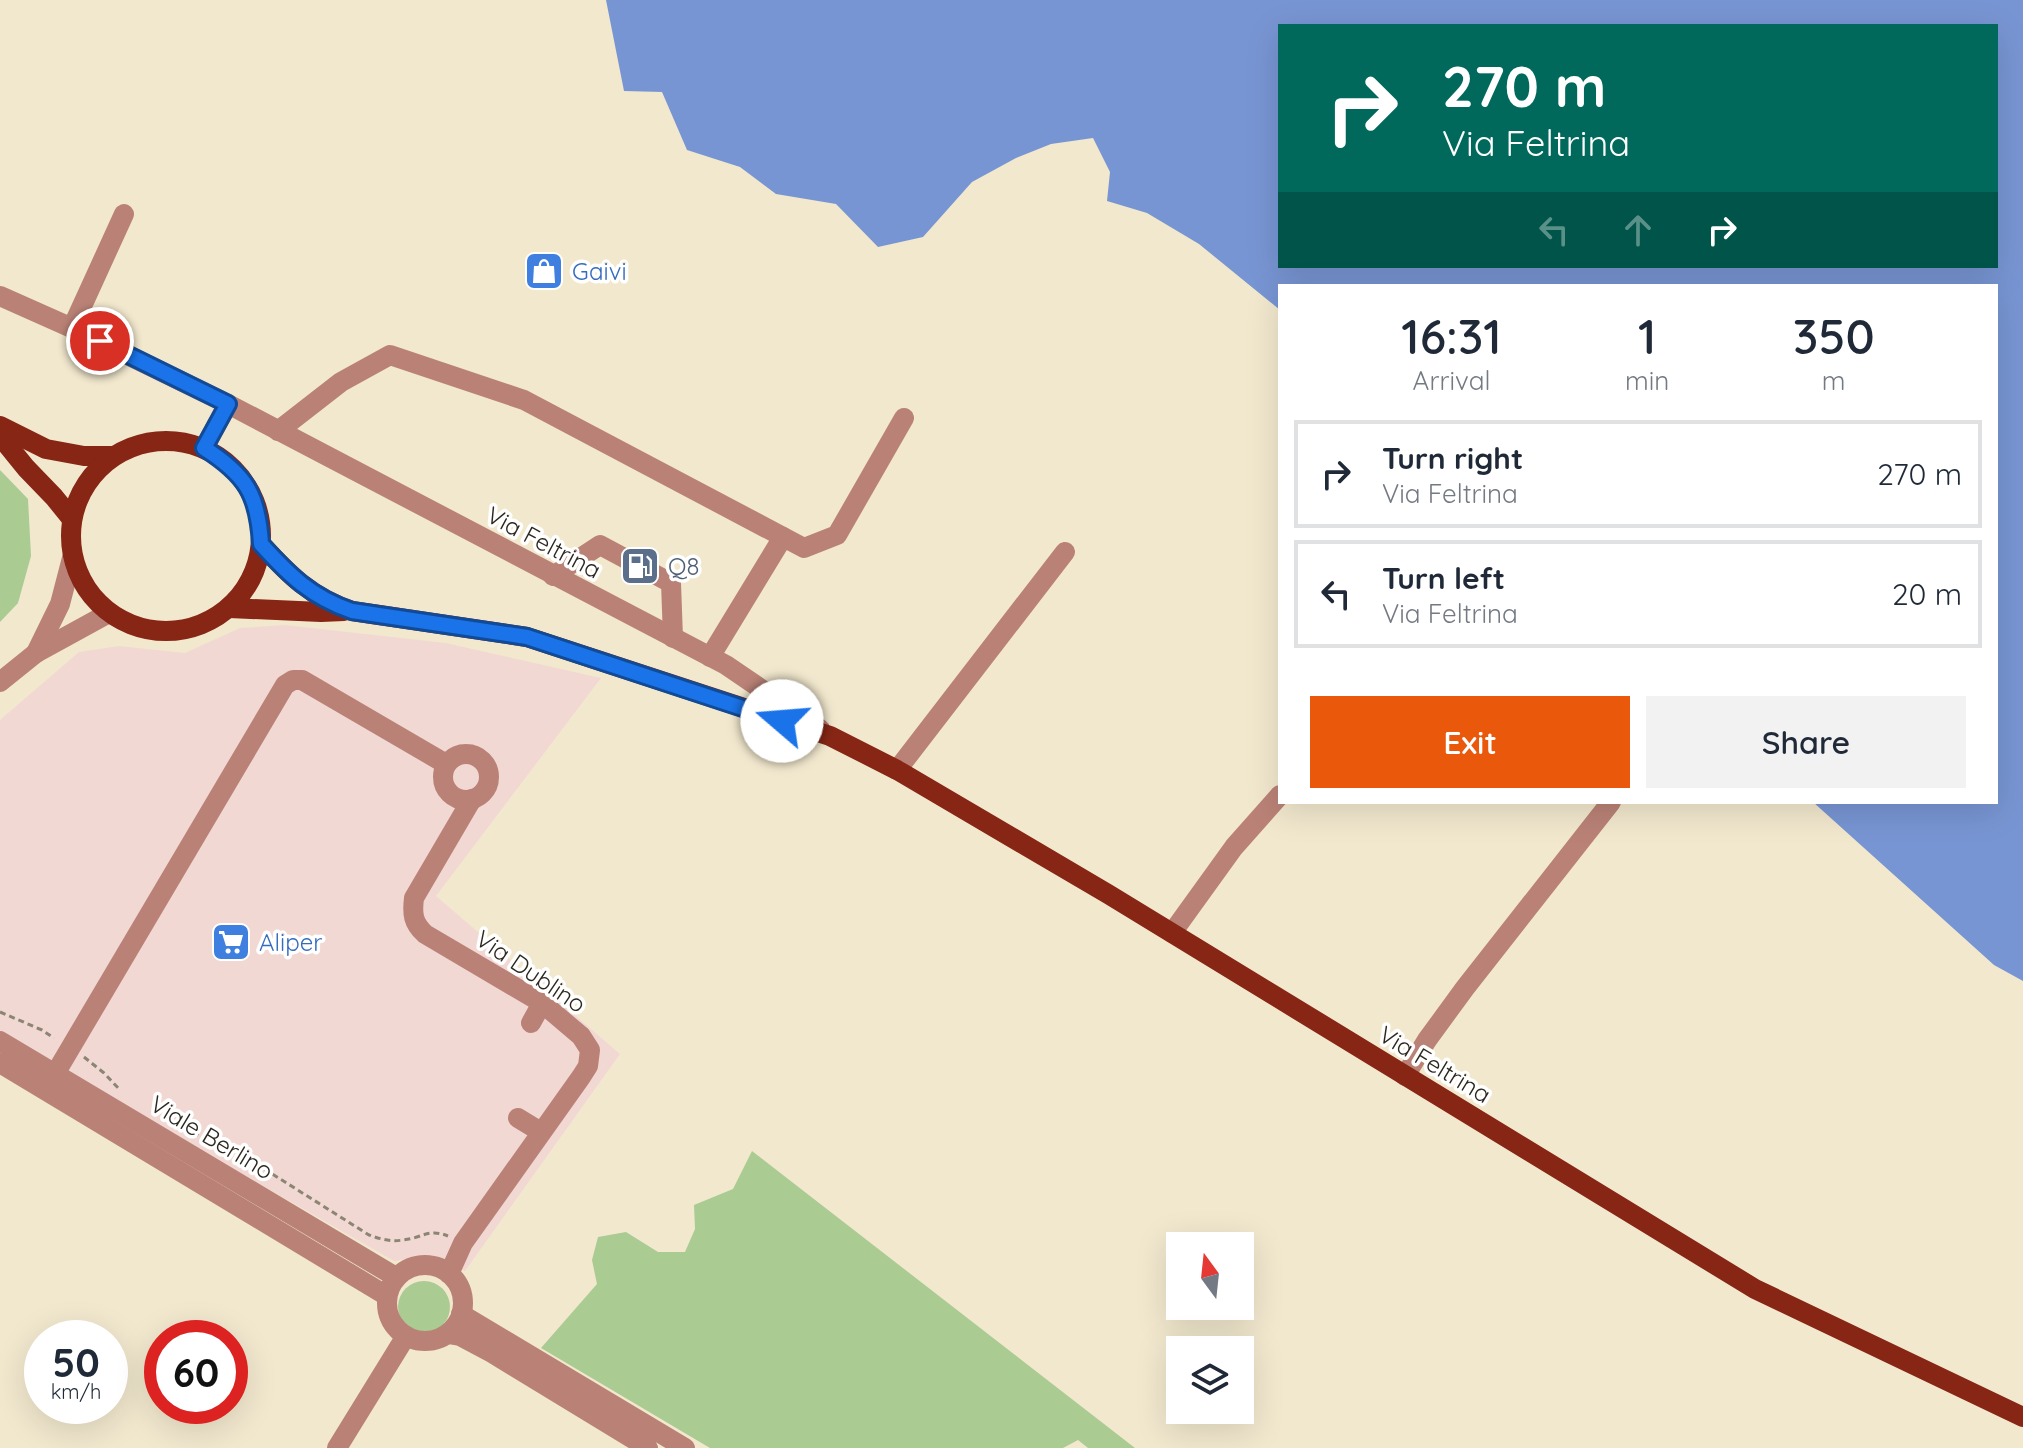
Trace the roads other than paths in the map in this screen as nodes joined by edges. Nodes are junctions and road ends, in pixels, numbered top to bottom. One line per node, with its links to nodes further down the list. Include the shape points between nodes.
1 (124, 214): 3 (street)
2 (0, 296): 3 (street, Via Feltrina)
3 (72, 328): 4 (street, Via Feltrina)
4 (228, 404): 7 (street, Via Feltrina); 9 (street)
5 (904, 418): 12 (street, via 837,535 804,548)
6 (0, 426): 10 (main road, via 46,449)
7 (278, 431): 12 (street, via 341,382 390,355 524,400); 16 (street, Via Feltrina)
8 (0, 436): 11 (main road)
9 (204, 448): 10 (main road, via 158,441); 13 (main road, via 229,464 248,487 259,514)
10 (113, 456): 11 (main road, via 86,483)
11 (71, 518): 15 (main road)
12 (783, 537): 22 (street)
13 (261, 544): 17 (main road, via 251,579); 18 (main road, Via Feltrina, via 301,584)
14 (1065, 552): 26 (street)
15 (72, 558): 19 (main road, via 85,589); 21 (street, via 60,604)
16 (553, 576): 20 (street, Via Feltrina); 20 (street, via 600,545 671,583)
17 (229, 608): 18 (main road, Via Feltrina); 19 (main road, via 202,625 170,632 138,628)
18 (352, 611): 24 (main road, Via Feltrina, via 527,637)
19 (109, 613): 21 (street)
20 (673, 638): 22 (street, Via Feltrina)
21 (36, 653): 23 (street)
22 (710, 657): 24 (street, Via Feltrina)
23 (0, 682)
24 (830, 736): 26 (main road, Via Feltrina)
25 (446, 764): 28 (street, via 443,779 448,792); 28 (street, via 466,753 485,763 489,785); 35 (street, via 302,680 285,685)
26 (897, 770): 30 (main road, Via Feltrina)
27 (1278, 797): 30 (street, via 1234,847)
28 (472, 799): 31 (street, Via Dublino, via 414,898 412,913 425,934)
29 (1609, 804): 36 (street, via 1465,988)
30 (1172, 933): 36 (main road, Via Feltrina)
31 (542, 1003): 32 (street); 38 (street, Via Dublino, via 590,1050 588,1066)
32 (531, 1023)
33 (0, 1041): 35 (street, Viale Berlino)
34 (0, 1063): 41 (street, Viale Berlino)
35 (55, 1074): 40 (street, Viale Berlino)
36 (1405, 1076): 45 (main road, Via Feltrina, via 1755,1289)
37 (518, 1118): 38 (street)
38 (541, 1132): 39 (street, Via Dublino, via 463,1243)
39 (449, 1274): 40 (street, via 426,1265); 42 (street, via 461,1292)
40 (396, 1277): 41 (street)
41 (387, 1296): 44 (street, via 390,1319)
42 (461, 1314): 43 (street); 48 (street)
43 (448, 1334): 44 (street, via 427,1342); 47 (street, via 492,1353)
44 (406, 1336): 46 (street)
45 (2023, 1417)
46 (337, 1448)
47 (648, 1448)
48 (685, 1448)

